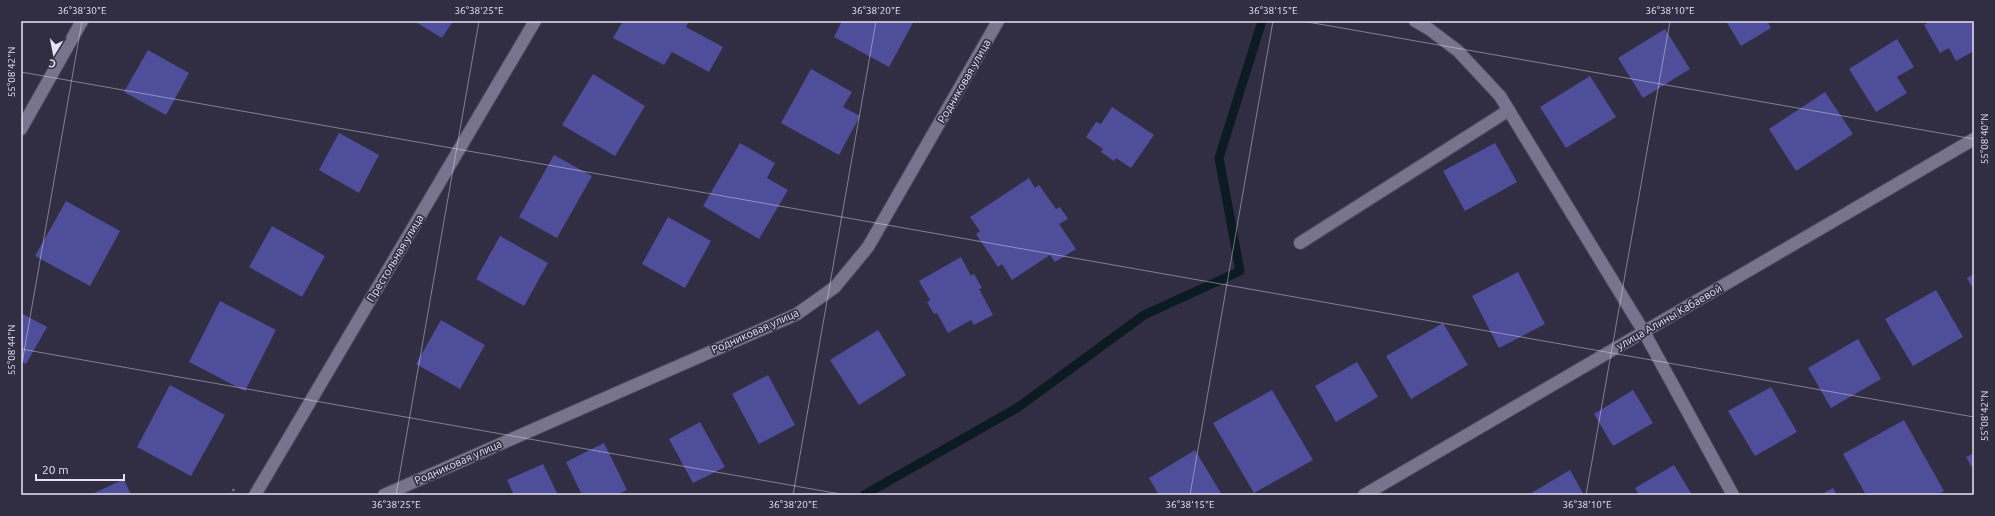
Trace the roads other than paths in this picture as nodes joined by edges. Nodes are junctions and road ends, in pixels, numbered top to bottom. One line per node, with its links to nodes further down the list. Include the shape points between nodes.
1 (82, 21): 7 (street)
2 (536, 21): 11 (street, Престольная улица)
3 (998, 21): 12 (street, Родниковая улица, via 868,247 835,287 796,314)
4 (1415, 21): 5 (street)
5 (1432, 25): 6 (street, via 1500,96)
6 (1509, 110): 9 (street); 10 (street)
7 (21, 130)
8 (1974, 139): 10 (street, улица Алины Кабаевой)
9 (1300, 243)
10 (1644, 332): 13 (street, улица Алины Кабаевой); 14 (street)
11 (255, 495)
12 (384, 495)
13 (1364, 495)
14 (1733, 495)

